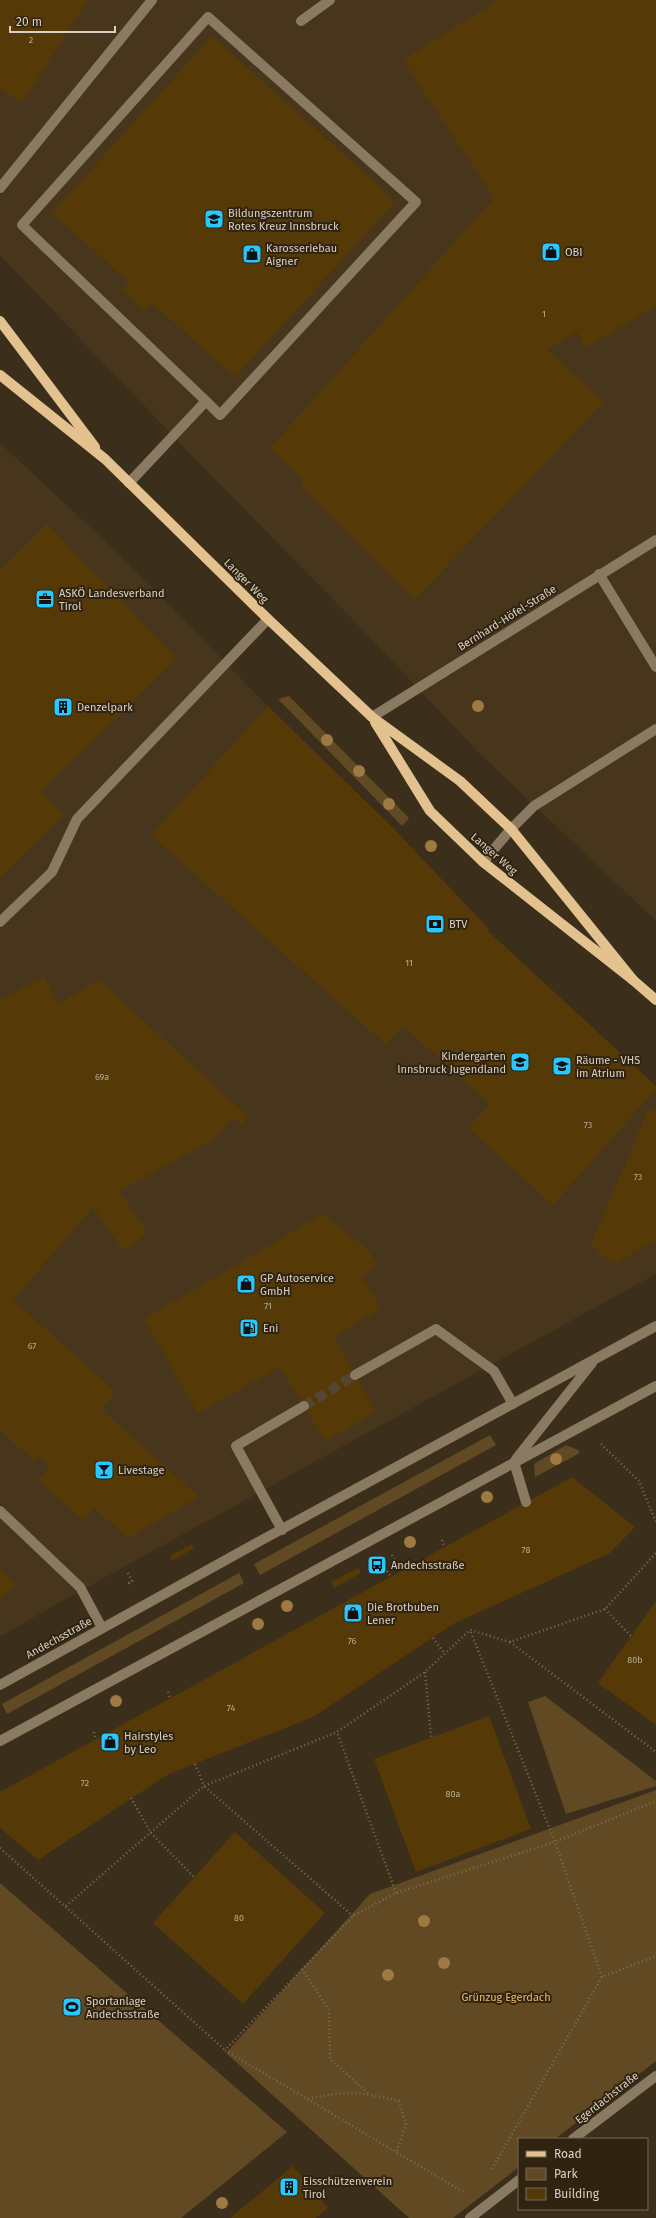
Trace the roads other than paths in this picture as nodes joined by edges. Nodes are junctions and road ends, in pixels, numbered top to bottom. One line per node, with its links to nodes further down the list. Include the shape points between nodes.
1 (152, 0): 4 (street)
2 (330, 0): 3 (street)
3 (301, 21)
4 (0, 188)
5 (0, 321): 8 (main road, Langer Weg)
6 (0, 375): 8 (main road, Langer Weg)
7 (206, 401): 7 (street, via 22,225 208,17 416,202 220,415); 9 (street)
8 (105, 459): 9 (main road, Langer Weg)
9 (129, 483): 12 (main road, Langer Weg)
10 (656, 540): 11 (street, Bernhard-Höfel-Straße)
11 (599, 574): 13 (street); 14 (street, Bernhard-Höfel-Straße)
12 (268, 619): 14 (main road, Langer Weg); 18 (street, via 77,819 52,872)
13 (656, 667)
14 (372, 717): 16 (main road, Langer Weg, via 460,781); 17 (main road, Langer Weg, via 430,811)
15 (656, 729): 16 (street, via 534,806)
16 (511, 829): 17 (street); 19 (main road, Langer Weg)
17 (483, 862): 19 (main road, Langer Weg)
18 (0, 922)
19 (633, 980): 20 (main road, Langer Weg)
20 (656, 1000)
21 (656, 1326): 22 (street, Andechsstraße)
22 (594, 1360): 25 (street, Andechsstraße); 27 (street)
23 (355, 1374): 25 (street, via 436,1329 494,1371)
24 (656, 1386): 27 (street)
25 (513, 1404): 30 (street, Andechsstraße)
26 (304, 1406): 30 (street, via 236,1446)
27 (514, 1462): 28 (street); 33 (street)
28 (526, 1502)
29 (0, 1511): 31 (street, via 80,1587)
30 (282, 1530): 31 (street, Andechsstraße)
31 (102, 1628): 32 (street, Andechsstraße)
32 (0, 1685)
33 (0, 1741)
34 (656, 2076): 35 (street, Egerdachstraße)
35 (574, 2138)
36 (518, 2181): 37 (street)
37 (470, 2218)

